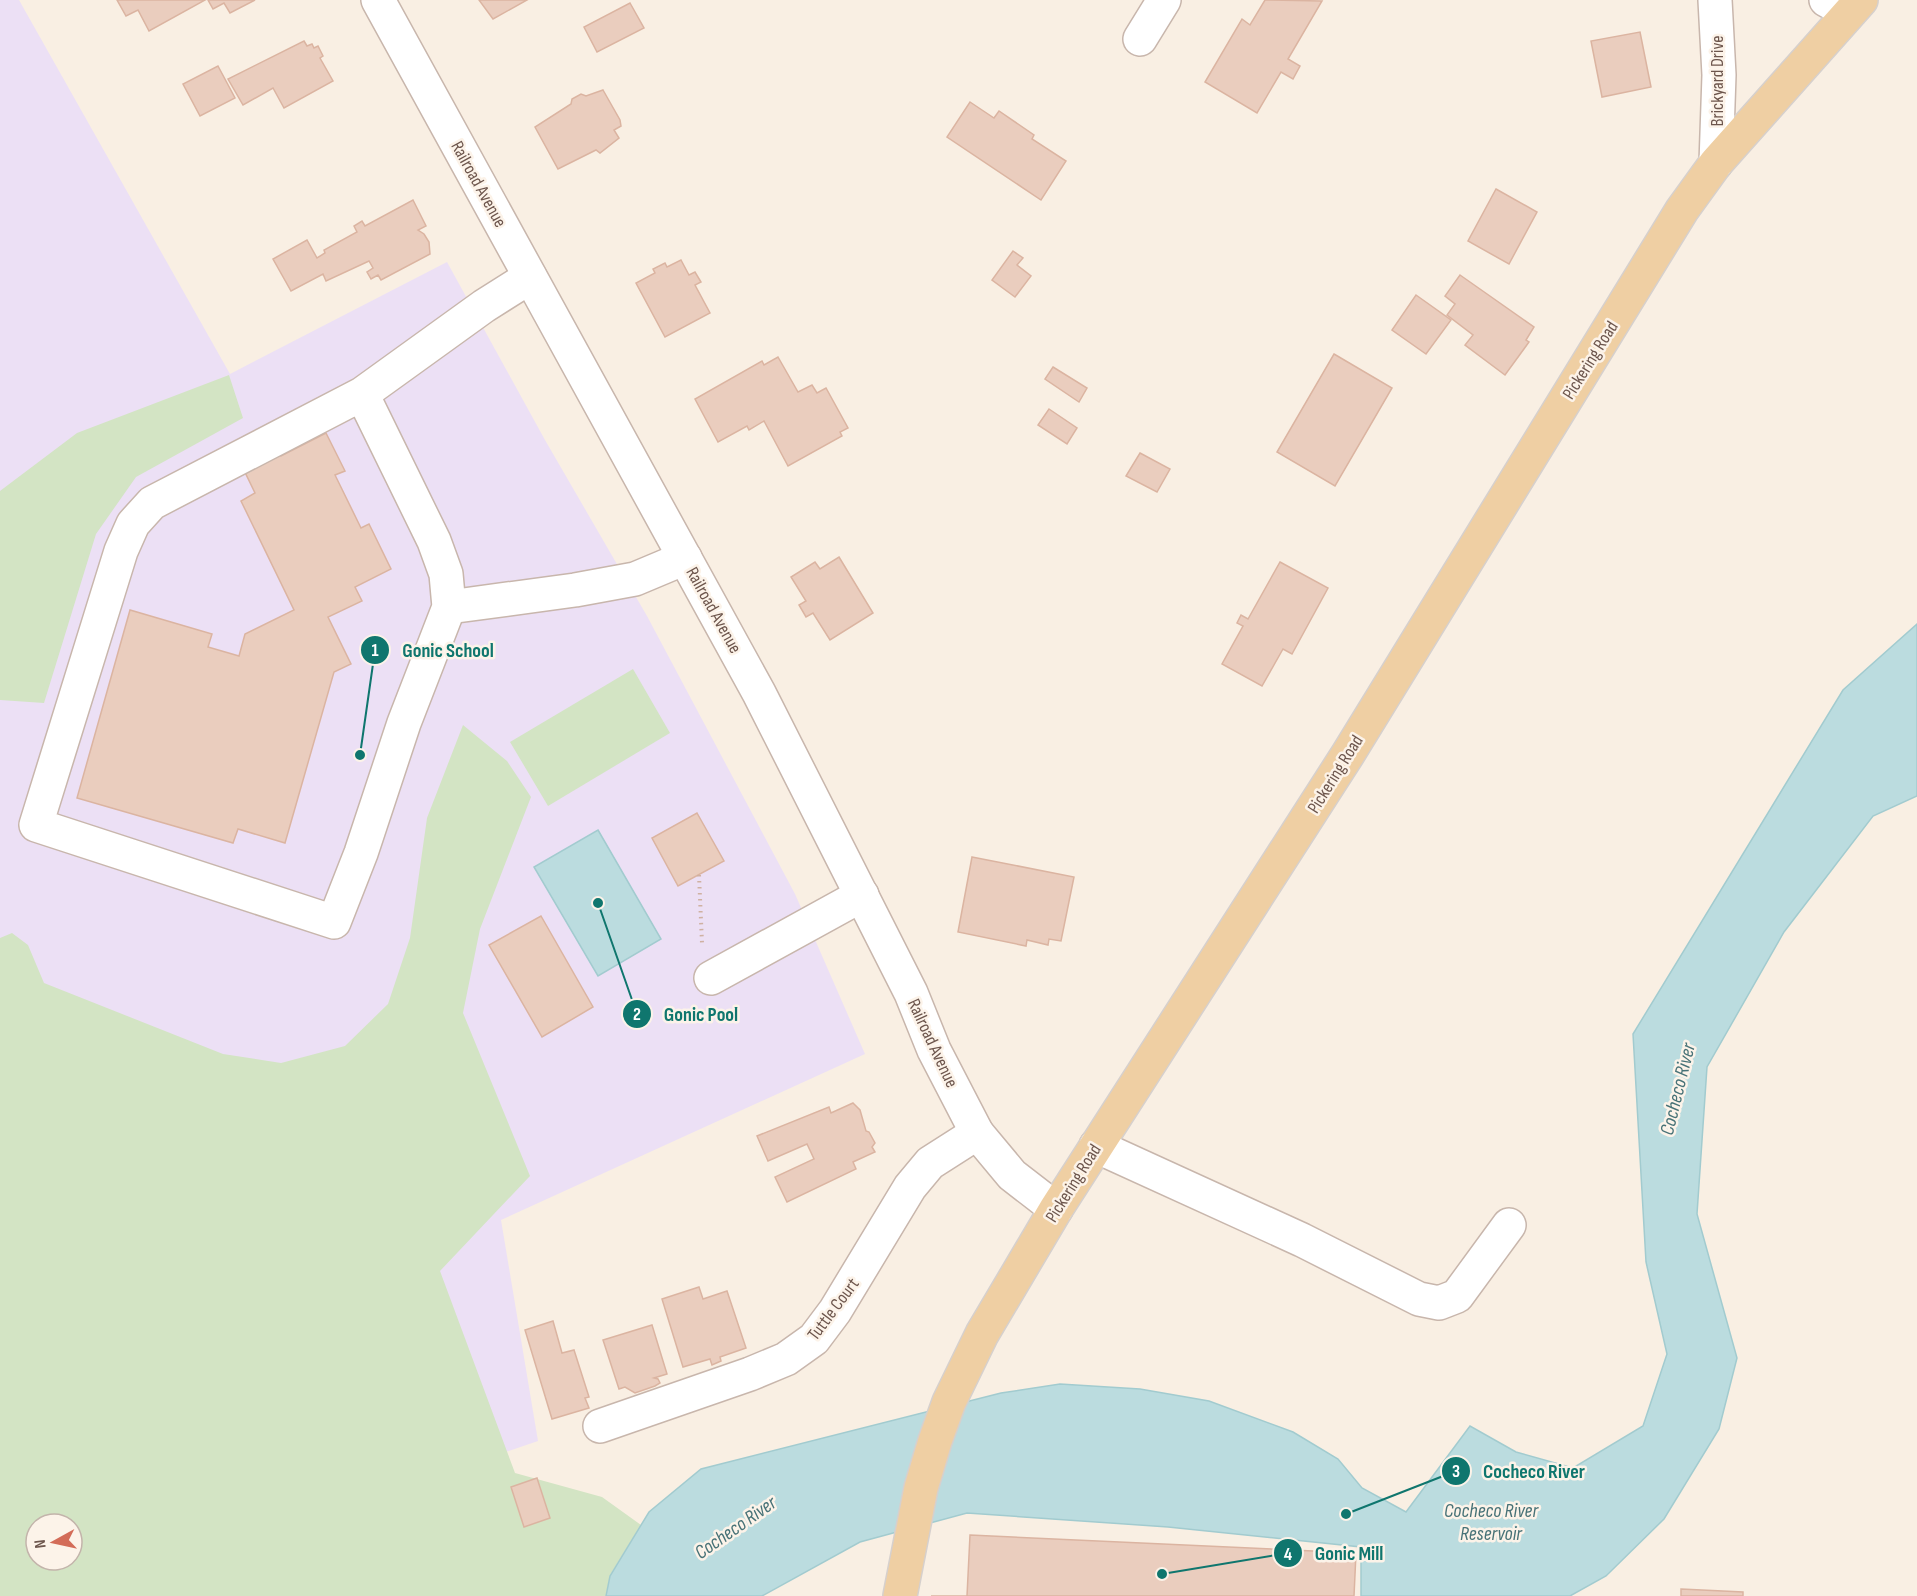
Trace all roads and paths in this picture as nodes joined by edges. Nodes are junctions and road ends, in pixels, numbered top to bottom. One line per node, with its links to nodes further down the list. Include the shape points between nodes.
1 (378, 0): 7 (street, Railroad Avenue)
2 (1164, 0): 5 (street)
3 (1715, 0): 6 (street, Brickyard Drive, via 1719,75)
4 (1845, 4): 6 (main road, Pickering Road)
5 (1140, 39)
6 (1716, 163): 15 (main road, Pickering Road, via 1657,250 1348,754)
7 (530, 277): 8 (street); 9 (street, Railroad Avenue)
8 (362, 394): 10 (street, via 434,541 446,574); 10 (street, via 152,503 134,524 121,551 36,825 334,922)
9 (685, 558): 10 (street, via 635,579 576,591); 12 (street, Railroad Avenue)
10 (449, 607)
11 (699, 875): 13 (path)
12 (862, 895): 13 (street); 14 (street, Railroad Avenue)
13 (707, 965)
14 (977, 1133): 16 (street, Railroad Avenue, via 1012,1175); 18 (street, Tuttle Court, via 930,1163 910,1187 836,1311 814,1339 786,1359 750,1374)
15 (1096, 1146): 16 (main road, Pickering Road); 17 (street, via 1302,1240 1419,1299 1439,1303 1457,1296)
16 (1056, 1209): 19 (main road, Pickering Road, via 982,1334 935,1441 908,1545)
17 (1509, 1225)
18 (600, 1426)
19 (900, 1596)

